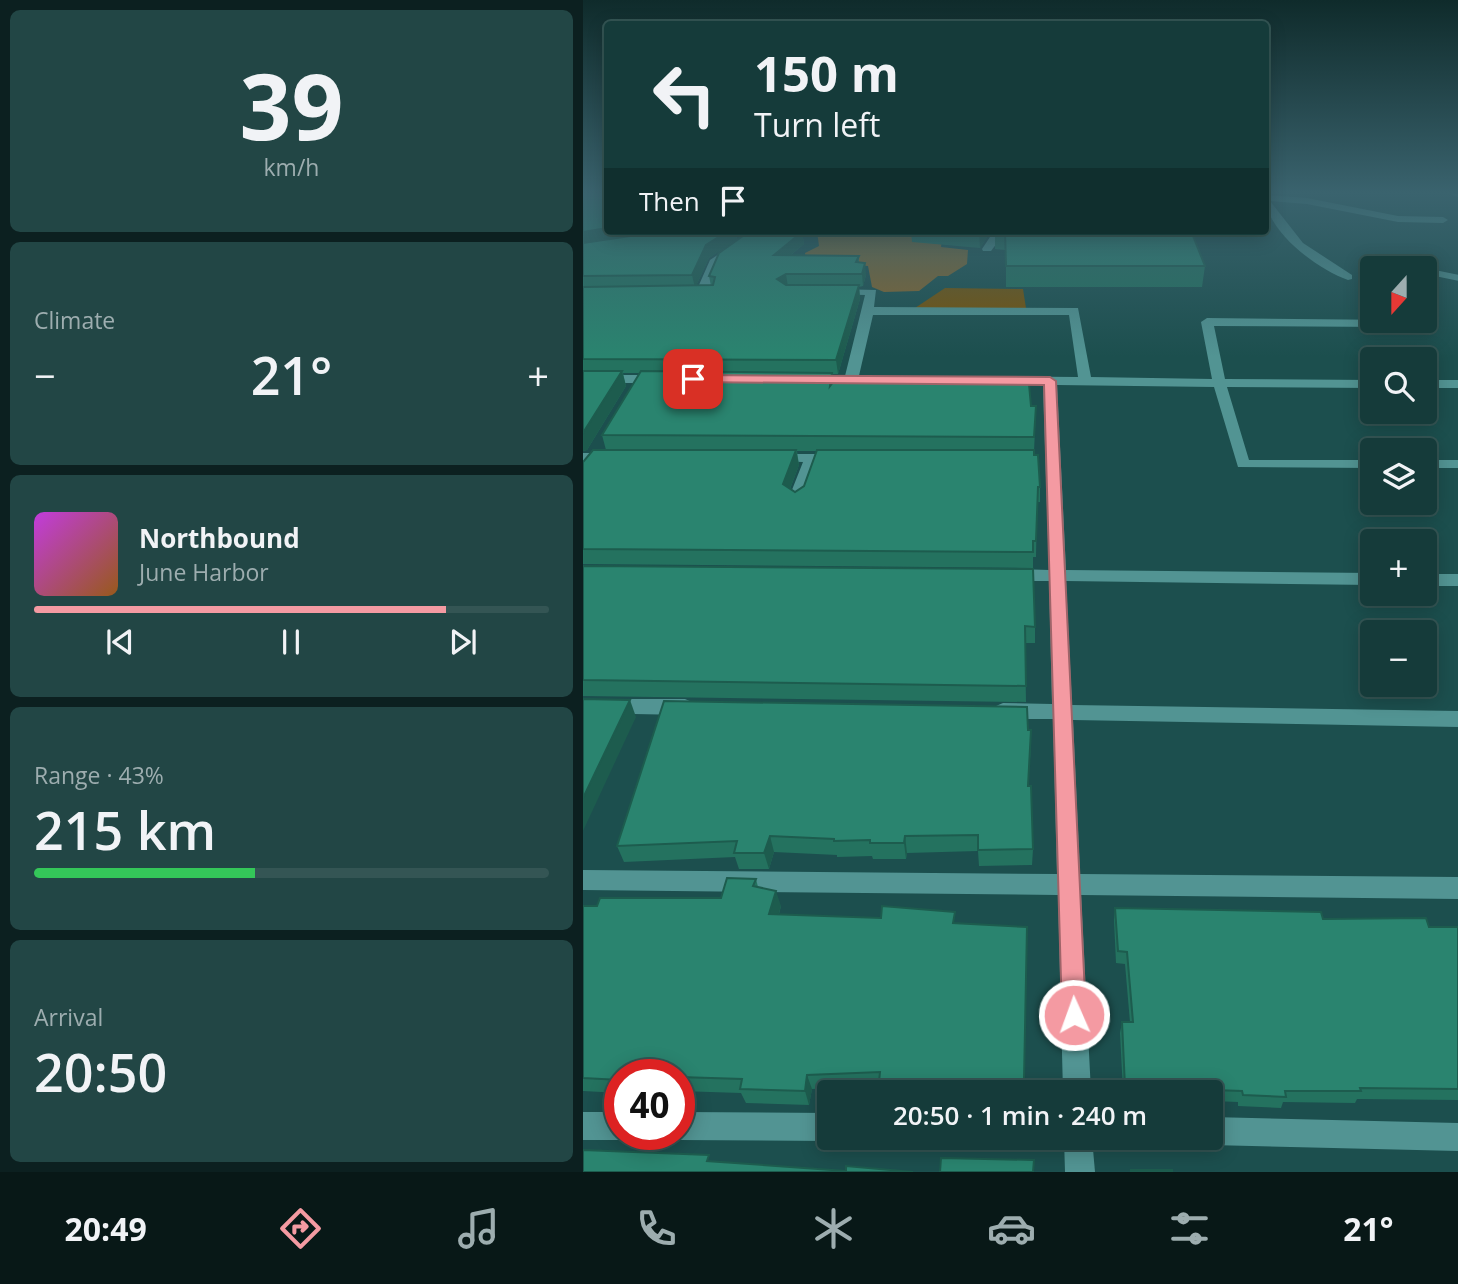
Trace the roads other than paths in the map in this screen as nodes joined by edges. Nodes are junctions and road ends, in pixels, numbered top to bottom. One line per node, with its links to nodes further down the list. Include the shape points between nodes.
1 (736, 248): 8 (street, via 714,262)
2 (1303, 248): 4 (street)
3 (1437, 274): 5 (street)
4 (1348, 278)
5 (1458, 278)
6 (818, 292): 10 (street, via 872,292)
7 (687, 294): 8 (street)
8 (701, 294): 9 (street)
9 (714, 294)
10 (868, 311): 14 (street); 17 (street, via 1074,311)
11 (1360, 323): 18 (street, via 1207,322)
12 (583, 379): 13 (street, via 637,384)
13 (666, 379)
14 (851, 380)
15 (918, 380): 16 (street)
16 (1050, 381): 17 (street); 33 (street, via 1046,459)
17 (1085, 381): 18 (street)
18 (1219, 382): 19 (street); 27 (street, via 1243,464)
19 (1360, 384)
20 (1437, 384): 21 (street)
21 (1458, 384)
22 (591, 453): 23 (street); 30 (street)
23 (633, 457)
24 (757, 457): 25 (street)
25 (812, 458): 26 (street); 31 (street)
26 (852, 458)
27 (1360, 464)
28 (1437, 464): 29 (street)
29 (1458, 464)
30 (583, 471)
31 (796, 500)
32 (990, 575): 33 (street)
33 (1057, 576): 34 (street); 40 (street)
34 (1360, 579)
35 (1437, 580): 36 (street)
36 (1458, 580)
37 (583, 706): 38 (street)
38 (706, 707)
39 (980, 711): 40 (street)
40 (1063, 712): 41 (street); 43 (street)
41 (1458, 719)
42 (583, 880): 43 (street)
43 (1069, 887): 44 (street); 45 (street)
44 (1458, 888)
45 (1077, 1080)
46 (583, 1126): 47 (street)
47 (604, 1126)
48 (695, 1126): 49 (street)
49 (817, 1127)
50 (1223, 1132): 51 (street)
51 (1458, 1137)
52 (1079, 1150): 53 (street)
53 (1080, 1172)

